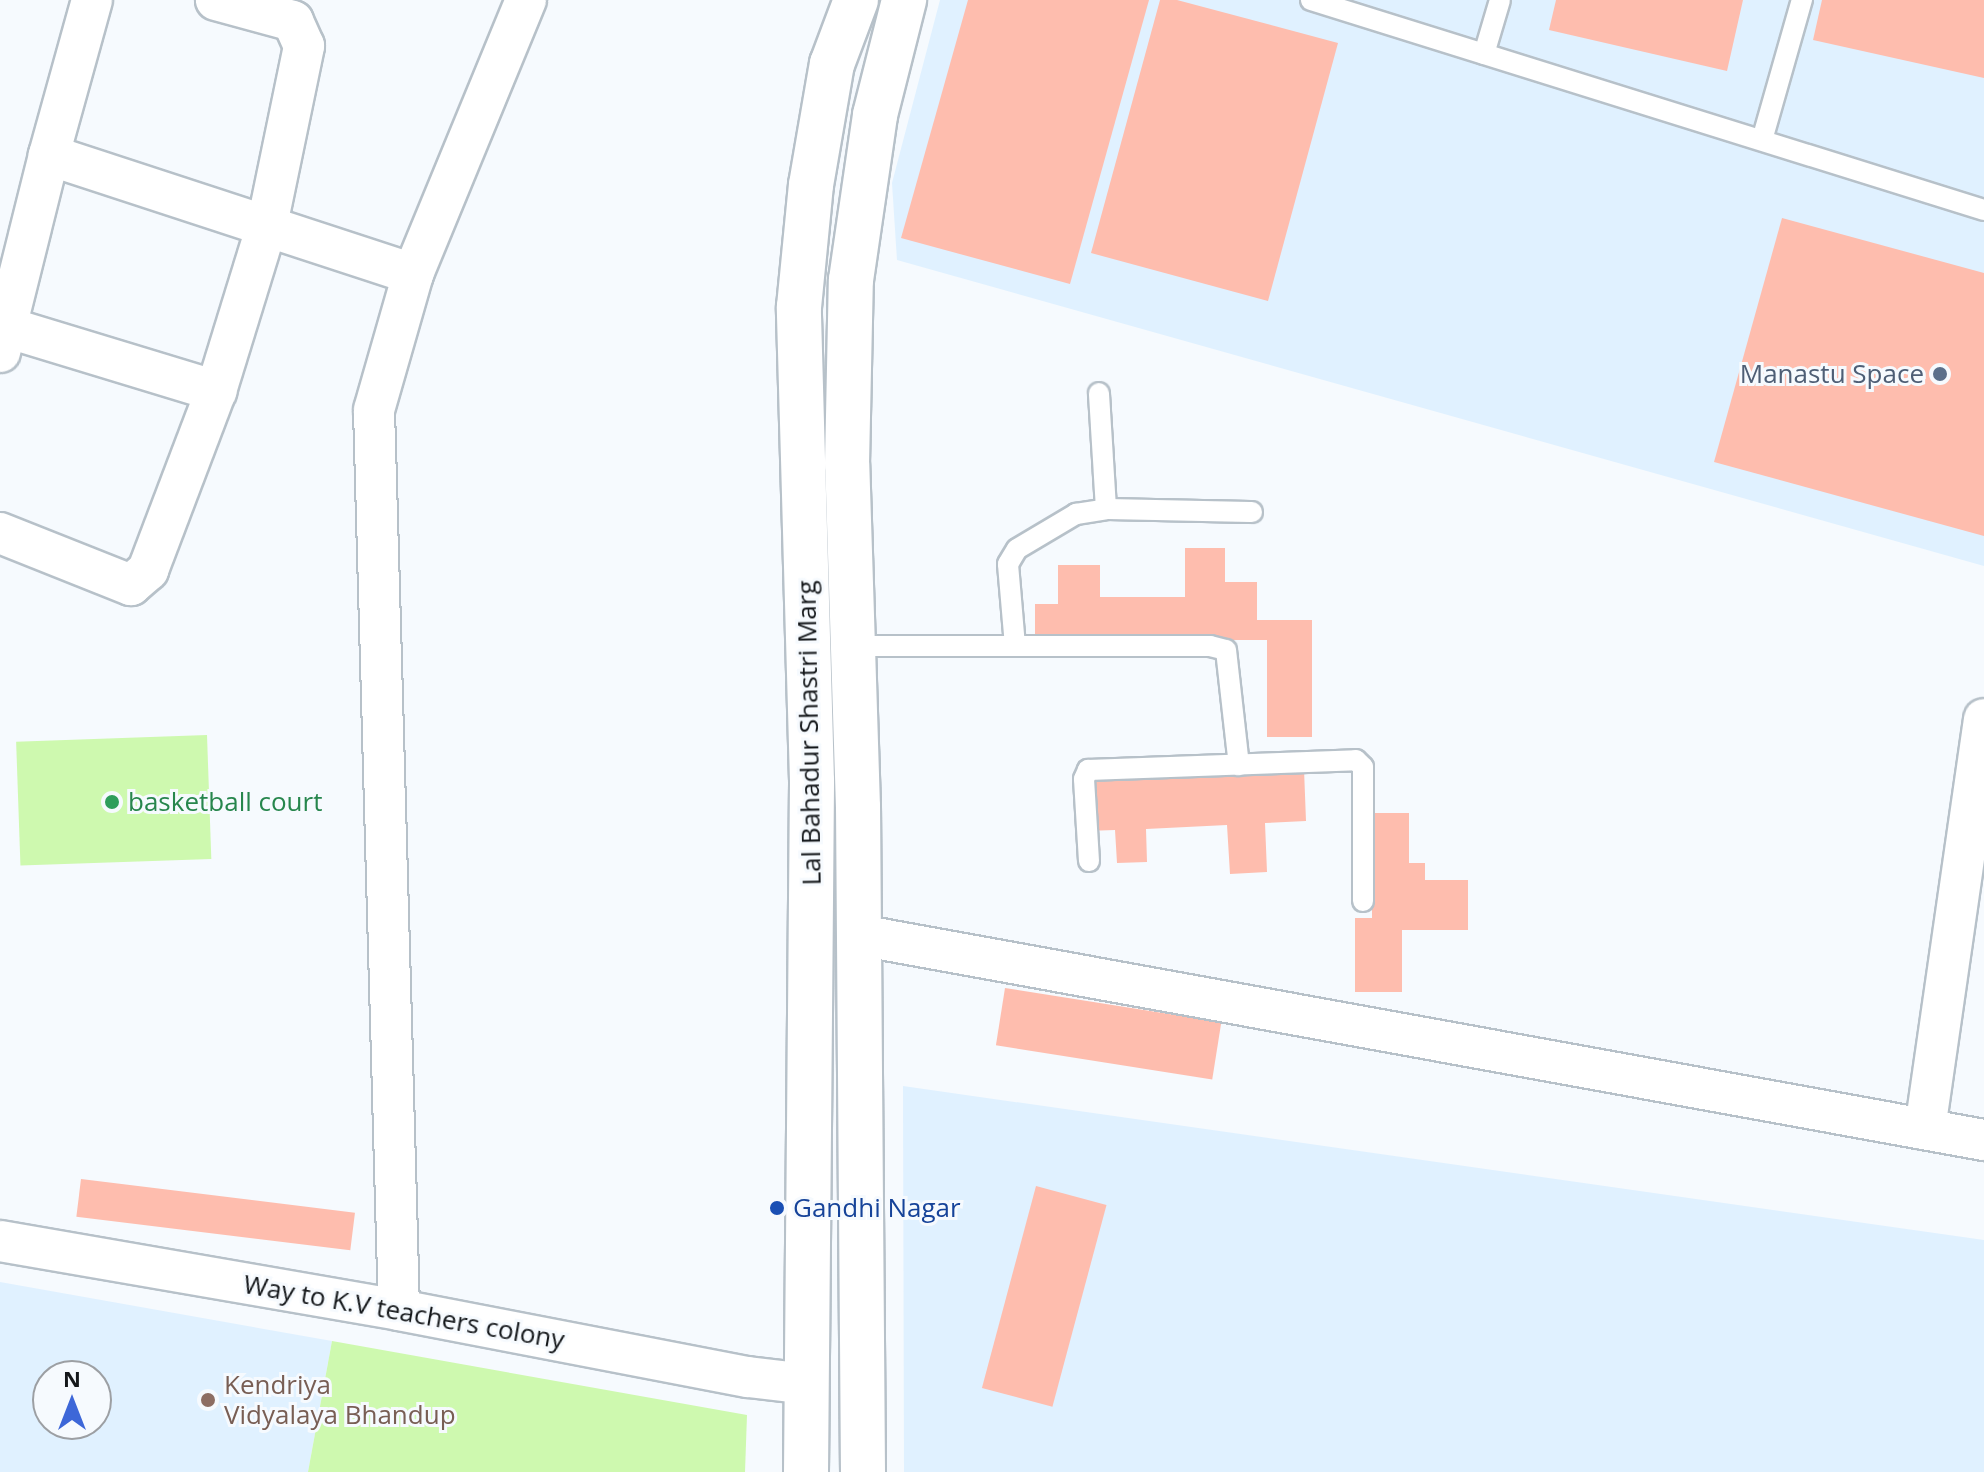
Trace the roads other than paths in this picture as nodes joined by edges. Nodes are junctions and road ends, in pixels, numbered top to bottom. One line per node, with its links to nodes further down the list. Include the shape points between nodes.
1 (92, 0): 11 (street)
2 (216, 0): 13 (street, via 293,21 304,46)
3 (526, 0): 14 (street)
4 (856, 0): 33 (main road, Lal Bahadur Shastri Marg, via 830,79 811,185 799,307 812,781)
5 (904, 0): 21 (main road, Lal Bahadur Shastri Marg, via 875,115 851,280 847,464)
6 (1311, 0): 9 (lane)
7 (1802, 0): 10 (lane)
8 (1498, 1): 9 (lane)
9 (1484, 54): 10 (lane)
10 (1762, 140): 12 (lane)
11 (49, 155): 13 (street); 15 (street)
12 (1984, 210)
13 (267, 225): 14 (street); 16 (street)
14 (413, 274): 32 (street, via 374,410)
15 (3, 339): 16 (street)
16 (216, 391): 20 (street, via 148,570 131,585)
17 (1099, 393): 18 (lane)
18 (1106, 509): 19 (lane); 22 (lane, via 1076,514 1017,549 1008,564)
19 (1252, 512)
20 (0, 533)
21 (853, 646): 22 (lane); 28 (main road, Lal Bahadur Shastri Marg)
22 (1015, 646): 24 (lane, via 1226,650)
23 (1984, 719): 26 (street)
24 (1239, 765): 25 (lane, via 1088,770 1084,779); 27 (lane, via 1356,760 1363,767)
25 (1089, 861)
26 (1972, 886): 29 (street)
27 (1363, 901)
28 (859, 935): 29 (street); 35 (main road, Lal Bahadur Shastri Marg)
29 (1925, 1129): 30 (street)
30 (1984, 1140)
31 (0, 1241): 32 (street, Way to K.V teachers colony)
32 (399, 1310): 33 (street, Way to K.V teachers colony)
33 (808, 1384): 34 (main road, Lal Bahadur Shastri Marg)
34 (806, 1472)
35 (863, 1472)

